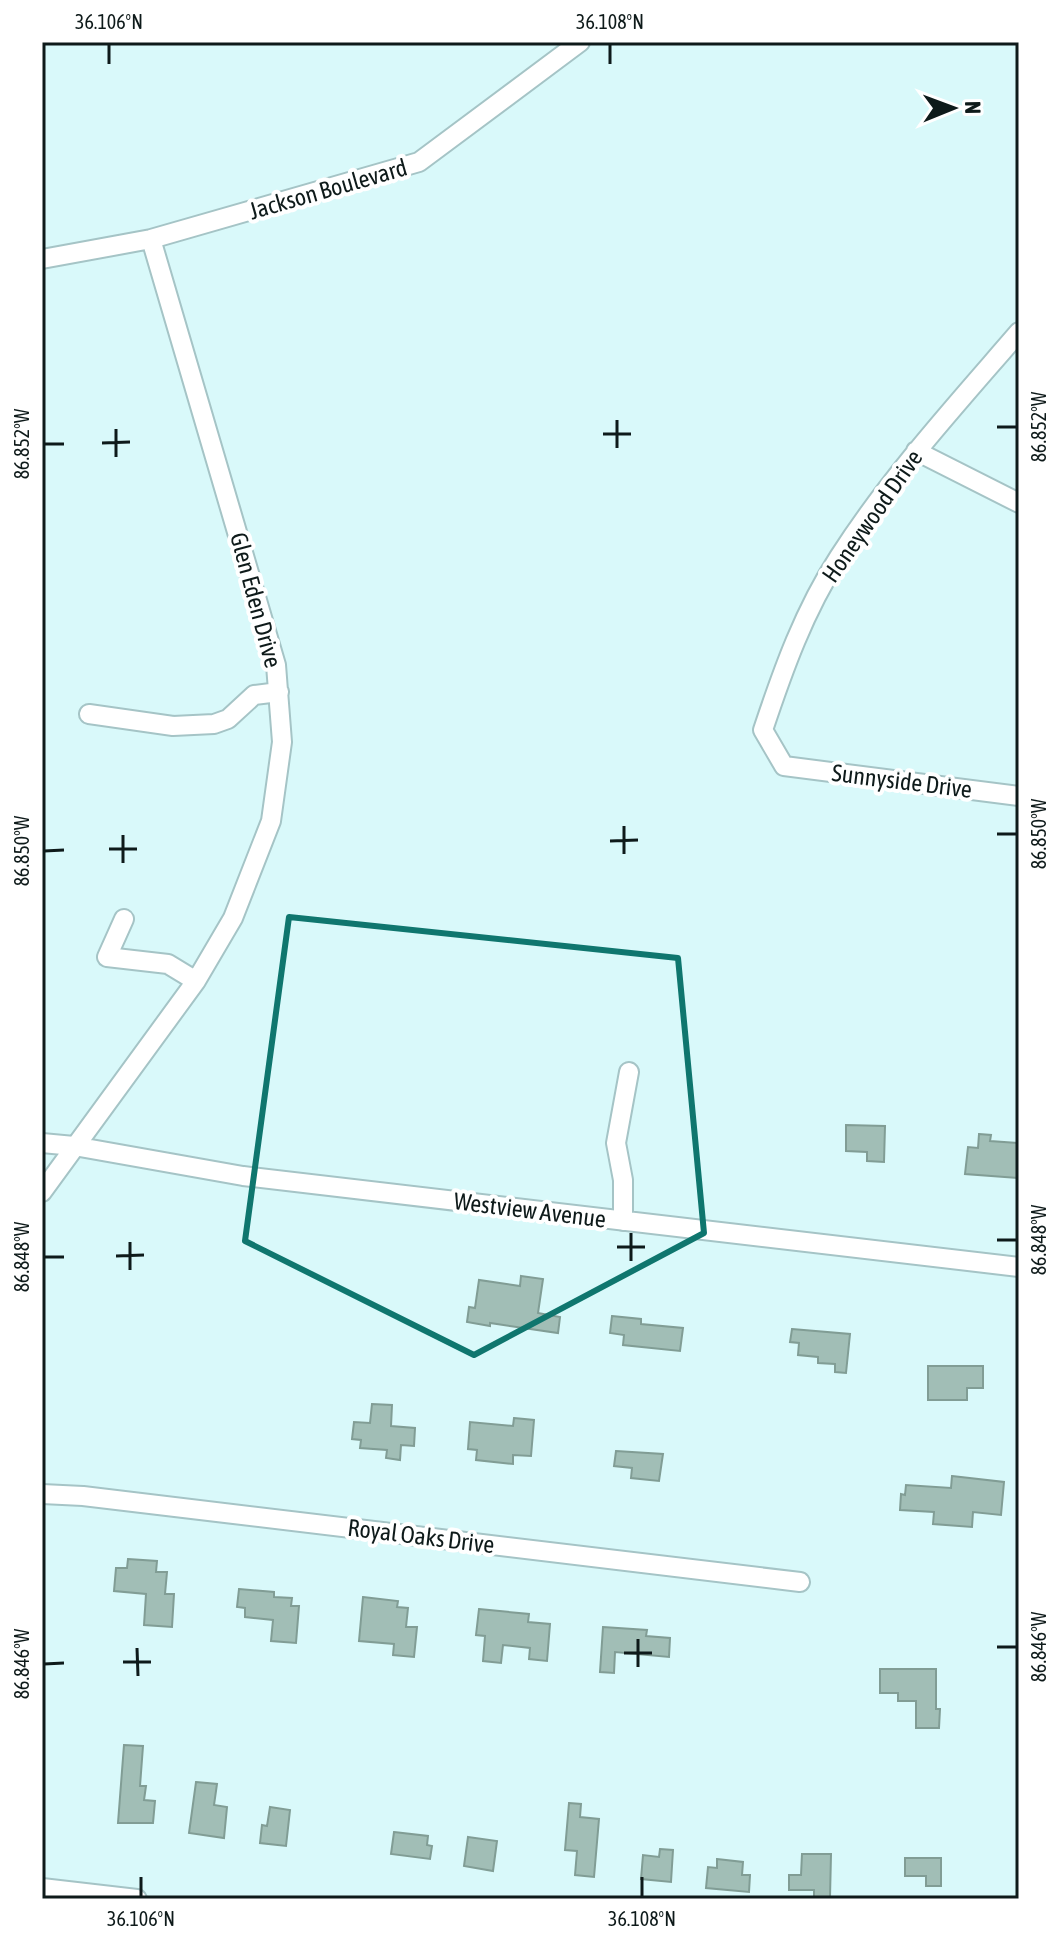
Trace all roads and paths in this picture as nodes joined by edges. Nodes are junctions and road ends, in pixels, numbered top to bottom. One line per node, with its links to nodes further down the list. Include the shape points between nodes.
1 (580, 42): 2 (street, Jackson Boulevard, via 419,162)
2 (151, 239): 3 (street, Jackson Boulevard); 7 (street, Glen Eden Drive, via 276,665)
3 (42, 259)
4 (1019, 332): 5 (street, Honeywood Drive)
5 (916, 451): 6 (street); 9 (street, Honeywood Drive, via 839,557 786,659 763,730)
6 (1019, 503)
7 (279, 692): 8 (street, via 254,695 228,719 214,724 173,726); 12 (street, Glen Eden Drive, via 282,742 271,821 233,918)
8 (89, 714)
9 (784, 766): 10 (street, Sunnyside Drive)
10 (1019, 796)
11 (124, 919): 12 (street, via 107,957 168,964)
12 (196, 981): 15 (street, Glen Eden Drive)
13 (629, 1072): 17 (street, via 616,1143)
14 (42, 1143): 15 (street, Westview Avenue)
15 (74, 1146): 16 (street, Glen Eden Drive); 17 (street, Westview Avenue, via 243,1176)
16 (42, 1192)
17 (623, 1221): 18 (street, Westview Avenue)
18 (1019, 1267)
19 (42, 1494): 20 (street, Royal Oaks Drive)
20 (800, 1582)
21 (42, 1888): 22 (street)
22 (137, 1899)

